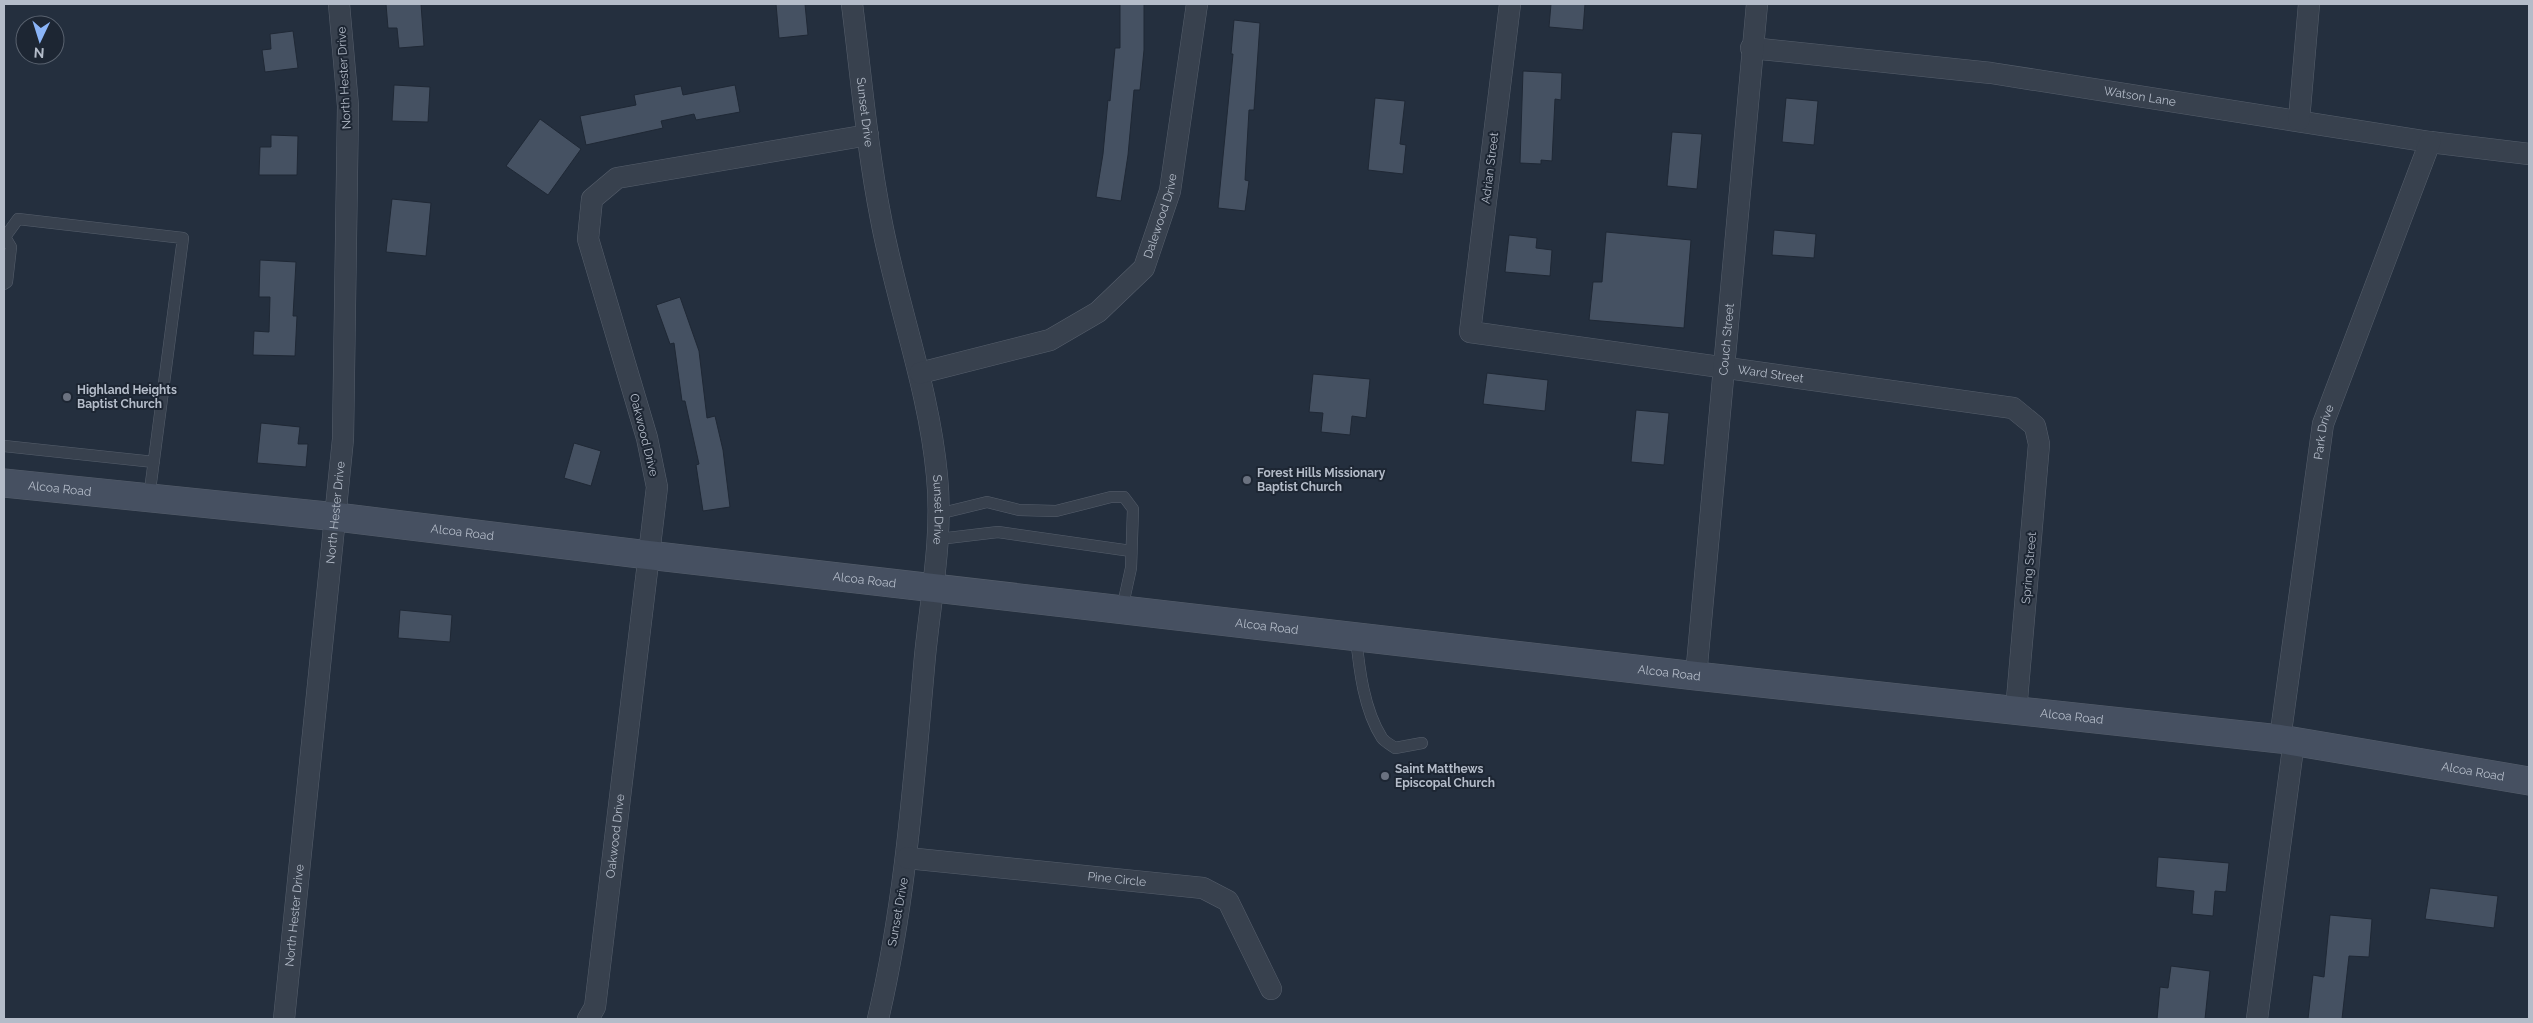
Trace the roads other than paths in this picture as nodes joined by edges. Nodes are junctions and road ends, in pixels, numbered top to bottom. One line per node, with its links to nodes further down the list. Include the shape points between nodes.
1 (339, 4): 23 (street, North Hester Drive, via 348,106 343,439)
2 (852, 4): 9 (street, Sunset Drive)
3 (1197, 4): 16 (street, Dalewood Drive, via 1170,191 1144,268 1098,312 1050,340)
4 (1510, 4): 14 (street, Adrian Street)
5 (1757, 4): 7 (street, Couch Street)
6 (2309, 4): 8 (street)
7 (1751, 48): 8 (street, Watson Lane, via 1991,72); 15 (street, Couch Street)
8 (2299, 120): 10 (street, Watson Lane)
9 (868, 135): 16 (street, Sunset Drive, via 881,220); 26 (street, Oakwood Drive, via 617,178 592,198 588,239 647,438 657,488)
10 (2430, 142): 11 (street, Watson Lane); 32 (street, Park Drive, via 2323,424)
11 (2529, 154)
12 (4, 237): 13 (lane, via 11,247 7,282); 19 (lane, via 18,219 183,238)
13 (4, 284)
14 (1470, 332): 15 (street, Ward Street)
15 (1723, 367): 17 (street, Ward Street, via 2013,408); 30 (street, Couch Street)
16 (920, 373): 22 (street, Sunset Drive, via 937,476)
17 (2035, 426): 31 (street, Spring Street, via 2039,444)
18 (4, 446): 19 (lane)
19 (154, 462): 21 (lane)
20 (4, 483): 21 (main road, Alcoa Road)
21 (149, 498): 23 (main road, Alcoa Road)
22 (938, 514): 24 (street, Sunset Drive); 25 (lane, via 987,502 1018,510 1056,511 1111,497 1124,497 1132,509)
23 (337, 517): 26 (main road, Alcoa Road); 37 (street, North Hester Drive)
24 (938, 539): 25 (lane, via 998,532); 27 (street, Sunset Drive)
25 (1131, 551): 28 (lane)
26 (648, 555): 27 (main road, Alcoa Road); 38 (street, Oakwood Drive, via 595,1007)
27 (932, 586): 28 (main road, Alcoa Road); 35 (street, Sunset Drive)
28 (1122, 609): 29 (main road, Alcoa Road)
29 (1356, 636): 30 (main road, Alcoa Road); 33 (lane, via 1359,668 1383,740 1395,748)
30 (1696, 676): 31 (main road, Alcoa Road)
31 (2016, 711): 32 (main road, Alcoa Road)
32 (2287, 740): 34 (main road, Alcoa Road); 40 (street, Park Drive)
33 (1422, 743)
34 (2529, 781)
35 (907, 858): 36 (street, Pine Circle, via 1204,888 1228,901); 39 (street, Sunset Drive)
36 (1271, 989)
37 (284, 1019)
38 (588, 1019)
39 (878, 1019)
40 (2257, 1019)

